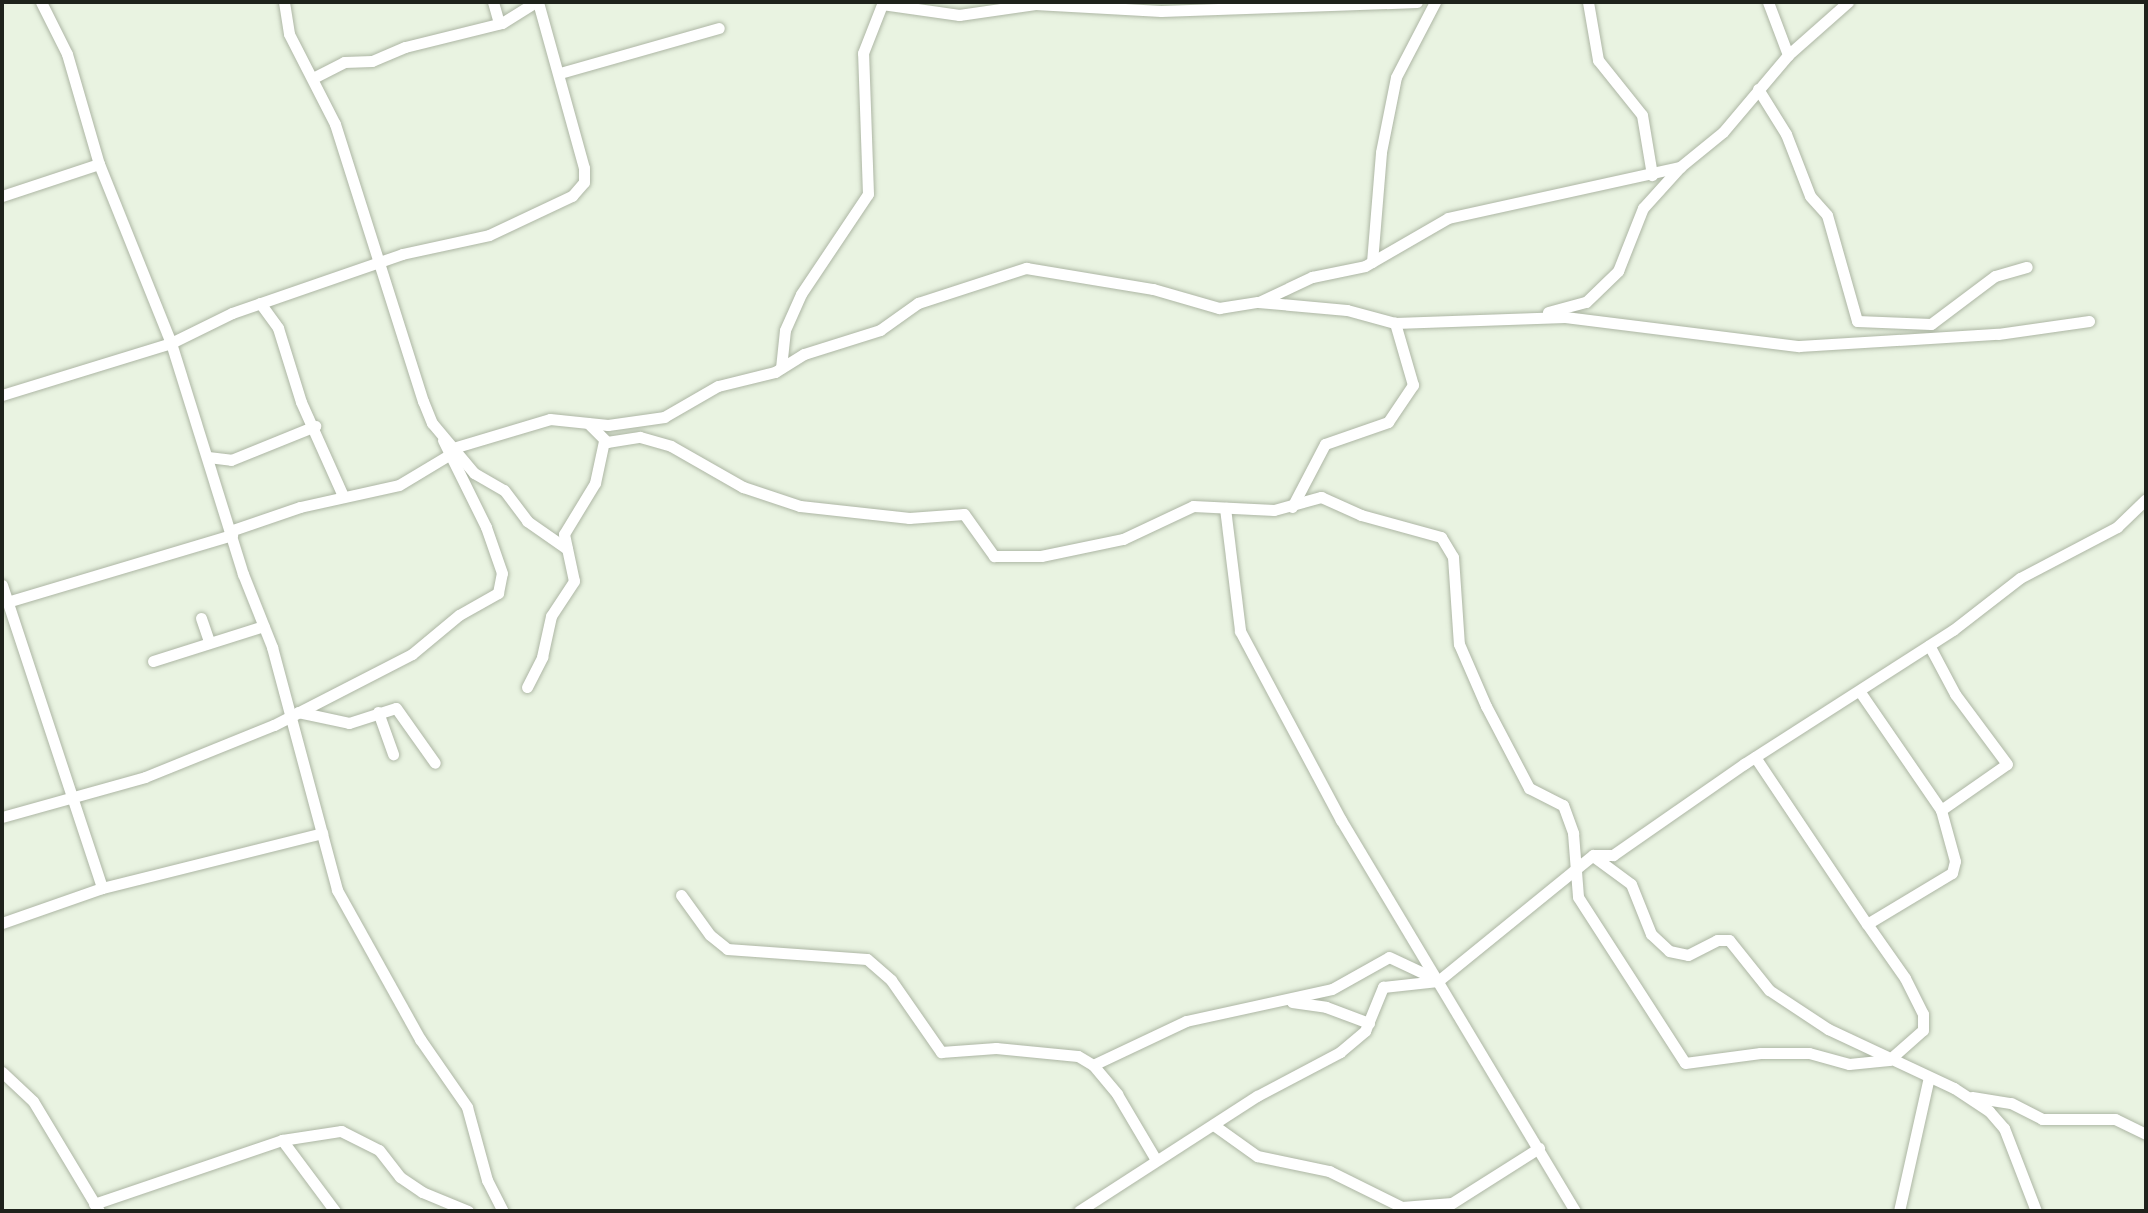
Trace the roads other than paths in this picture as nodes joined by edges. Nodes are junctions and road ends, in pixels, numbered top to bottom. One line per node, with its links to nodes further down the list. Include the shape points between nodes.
1 (41, 2): 17 (street, via 67,54)
2 (284, 2): 15 (street, via 289,34)
3 (493, 2): 11 (street)
4 (536, 2): 11 (street); 14 (street)
5 (1417, 2): 10 (street, via 1161,11 1035,4 959,15)
6 (1435, 2): 21 (street, via 1396,77 1381,152)
7 (1588, 2): 19 (street, via 1598,60 1642,115)
8 (1768, 2): 13 (street)
9 (1848, 2): 13 (street)
10 (883, 3): 30 (street, via 863,53 868,194 801,294 785,330)
11 (499, 23): 15 (street, via 372,61 344,62)
12 (719, 28): 14 (street)
13 (1788, 55): 16 (street)
14 (560, 73): 22 (street, via 584,168 580,190 489,235)
15 (315, 77): 22 (street)
16 (1758, 89): 18 (street, via 1723,132); 23 (street, via 1786,134 1810,196 1827,215 1857,321 1931,324 1995,276)
17 (99, 164): 20 (street); 29 (street)
18 (1680, 167): 19 (street); 26 (street, via 1643,208 1618,271 1586,302)
19 (1652, 175): 21 (street, via 1448,218)
20 (2, 196)
21 (1372, 262): 24 (street, via 1312,277)
22 (380, 263): 25 (street); 35 (street, via 423,401)
23 (2027, 267)
24 (1258, 302): 28 (street, via 1347,310); 30 (street, via 1219,308 1153,289 1026,268 918,303 880,330 804,354)
25 (260, 303): 29 (street); 33 (street, via 278,328 301,402)
26 (1532, 316): 27 (street, via 1799,346 1998,334); 28 (street)
27 (2089, 321)
28 (1395, 323): 39 (street, via 1413,385 1388,422 1325,444)
29 (171, 343): 31 (street); 36 (street)
30 (781, 368): 32 (street, via 708,391 664,417)
31 (2, 395)
32 (588, 423): 34 (street); 35 (street, via 550,419)
33 (315, 426): 36 (street, via 231,460); 37 (street)
34 (604, 441): 40 (street, via 640,437 661,442 743,487 800,506 909,518 964,514 994,556 1041,556 1087,547 1123,539 1193,506); 42 (street, via 595,483 565,530)
35 (448, 447): 37 (street, via 399,485); 42 (street, via 474,473 504,490 527,521); 53 (street, via 486,527 502,587 412,654)
36 (208, 457): 41 (street)
37 (343, 496): 41 (street)
38 (2146, 499): 48 (street, via 2117,527 2020,578)
39 (1292, 507): 40 (street); 62 (street, via 1328,498 1361,515 1415,527 1448,544 1458,593 1454,614 1459,644 1529,788 1563,805)
40 (1225, 508): 67 (street, via 1240,631 1341,820)
41 (231, 533): 44 (street); 46 (street)
42 (568, 550): 50 (street, via 574,581 551,616 542,657)
43 (2, 585): 44 (street)
44 (7, 602): 57 (street)
45 (201, 618): 47 (street)
46 (264, 626): 47 (street); 53 (street)
47 (209, 641): 49 (street)
48 (1929, 645): 51 (street); 58 (street, via 1955,694 2007,764)
49 (153, 661)
50 (527, 687)
51 (1860, 692): 55 (street); 58 (street)
52 (378, 712): 53 (street, via 349,723); 54 (street); 56 (street, via 399,710)
53 (294, 714): 57 (street, via 145,777); 60 (street)
54 (393, 754)
55 (1755, 757): 61 (street, via 1613,855); 66 (street)
56 (435, 763)
57 (73, 796): 59 (street); 63 (street)
58 (1941, 810): 66 (street, via 1955,861 1952,873)
59 (2, 817)
60 (322, 833): 63 (street); 83 (street, via 337,890 420,1039 467,1107 487,1180)
61 (1593, 855): 62 (street); 70 (street, via 1631,884 1651,934 1669,951 1688,955 1720,939 1729,940 1774,994 1793,1001 1842,1038)
62 (1577, 870): 67 (street); 70 (street, via 1578,897 1685,1063 1760,1053 1809,1053 1849,1064)
63 (102, 888): 65 (street)
64 (681, 895): 71 (street, via 727,949 867,959 891,980 941,1052 1034,1050 1078,1056)
65 (2, 923)
66 (1867, 924): 70 (street, via 1923,1014 1923,1030)
67 (1438, 981): 68 (street, via 1389,957 1332,989); 69 (street, via 1383,987 1370,1008); 78 (street)
68 (1288, 1001): 69 (street, via 1326,1007); 71 (street, via 1186,1021)
69 (1369, 1023): 75 (street, via 1340,1052 1266,1091)
70 (1889, 1060): 73 (street)
71 (1093, 1065): 79 (street)
72 (2, 1072): 80 (street, via 33,1101)
73 (1929, 1077): 74 (street); 86 (street)
74 (1968, 1097): 76 (street, via 2011,1103 2042,1119 2115,1119); 87 (street, via 2004,1128)
75 (1215, 1126): 78 (street, via 1257,1156 1329,1171 1402,1207 1452,1203); 79 (street)
76 (2146, 1134)
77 (282, 1140): 80 (street); 81 (street); 82 (street, via 341,1131 357,1137 422,1192)
78 (1539, 1148): 85 (street)
79 (1156, 1160): 84 (street)
80 (97, 1208)
81 (335, 1211)
82 (468, 1211)
83 (503, 1211)
84 (1079, 1211)
85 (1575, 1211)
86 (1899, 1211)
87 (2036, 1211)

